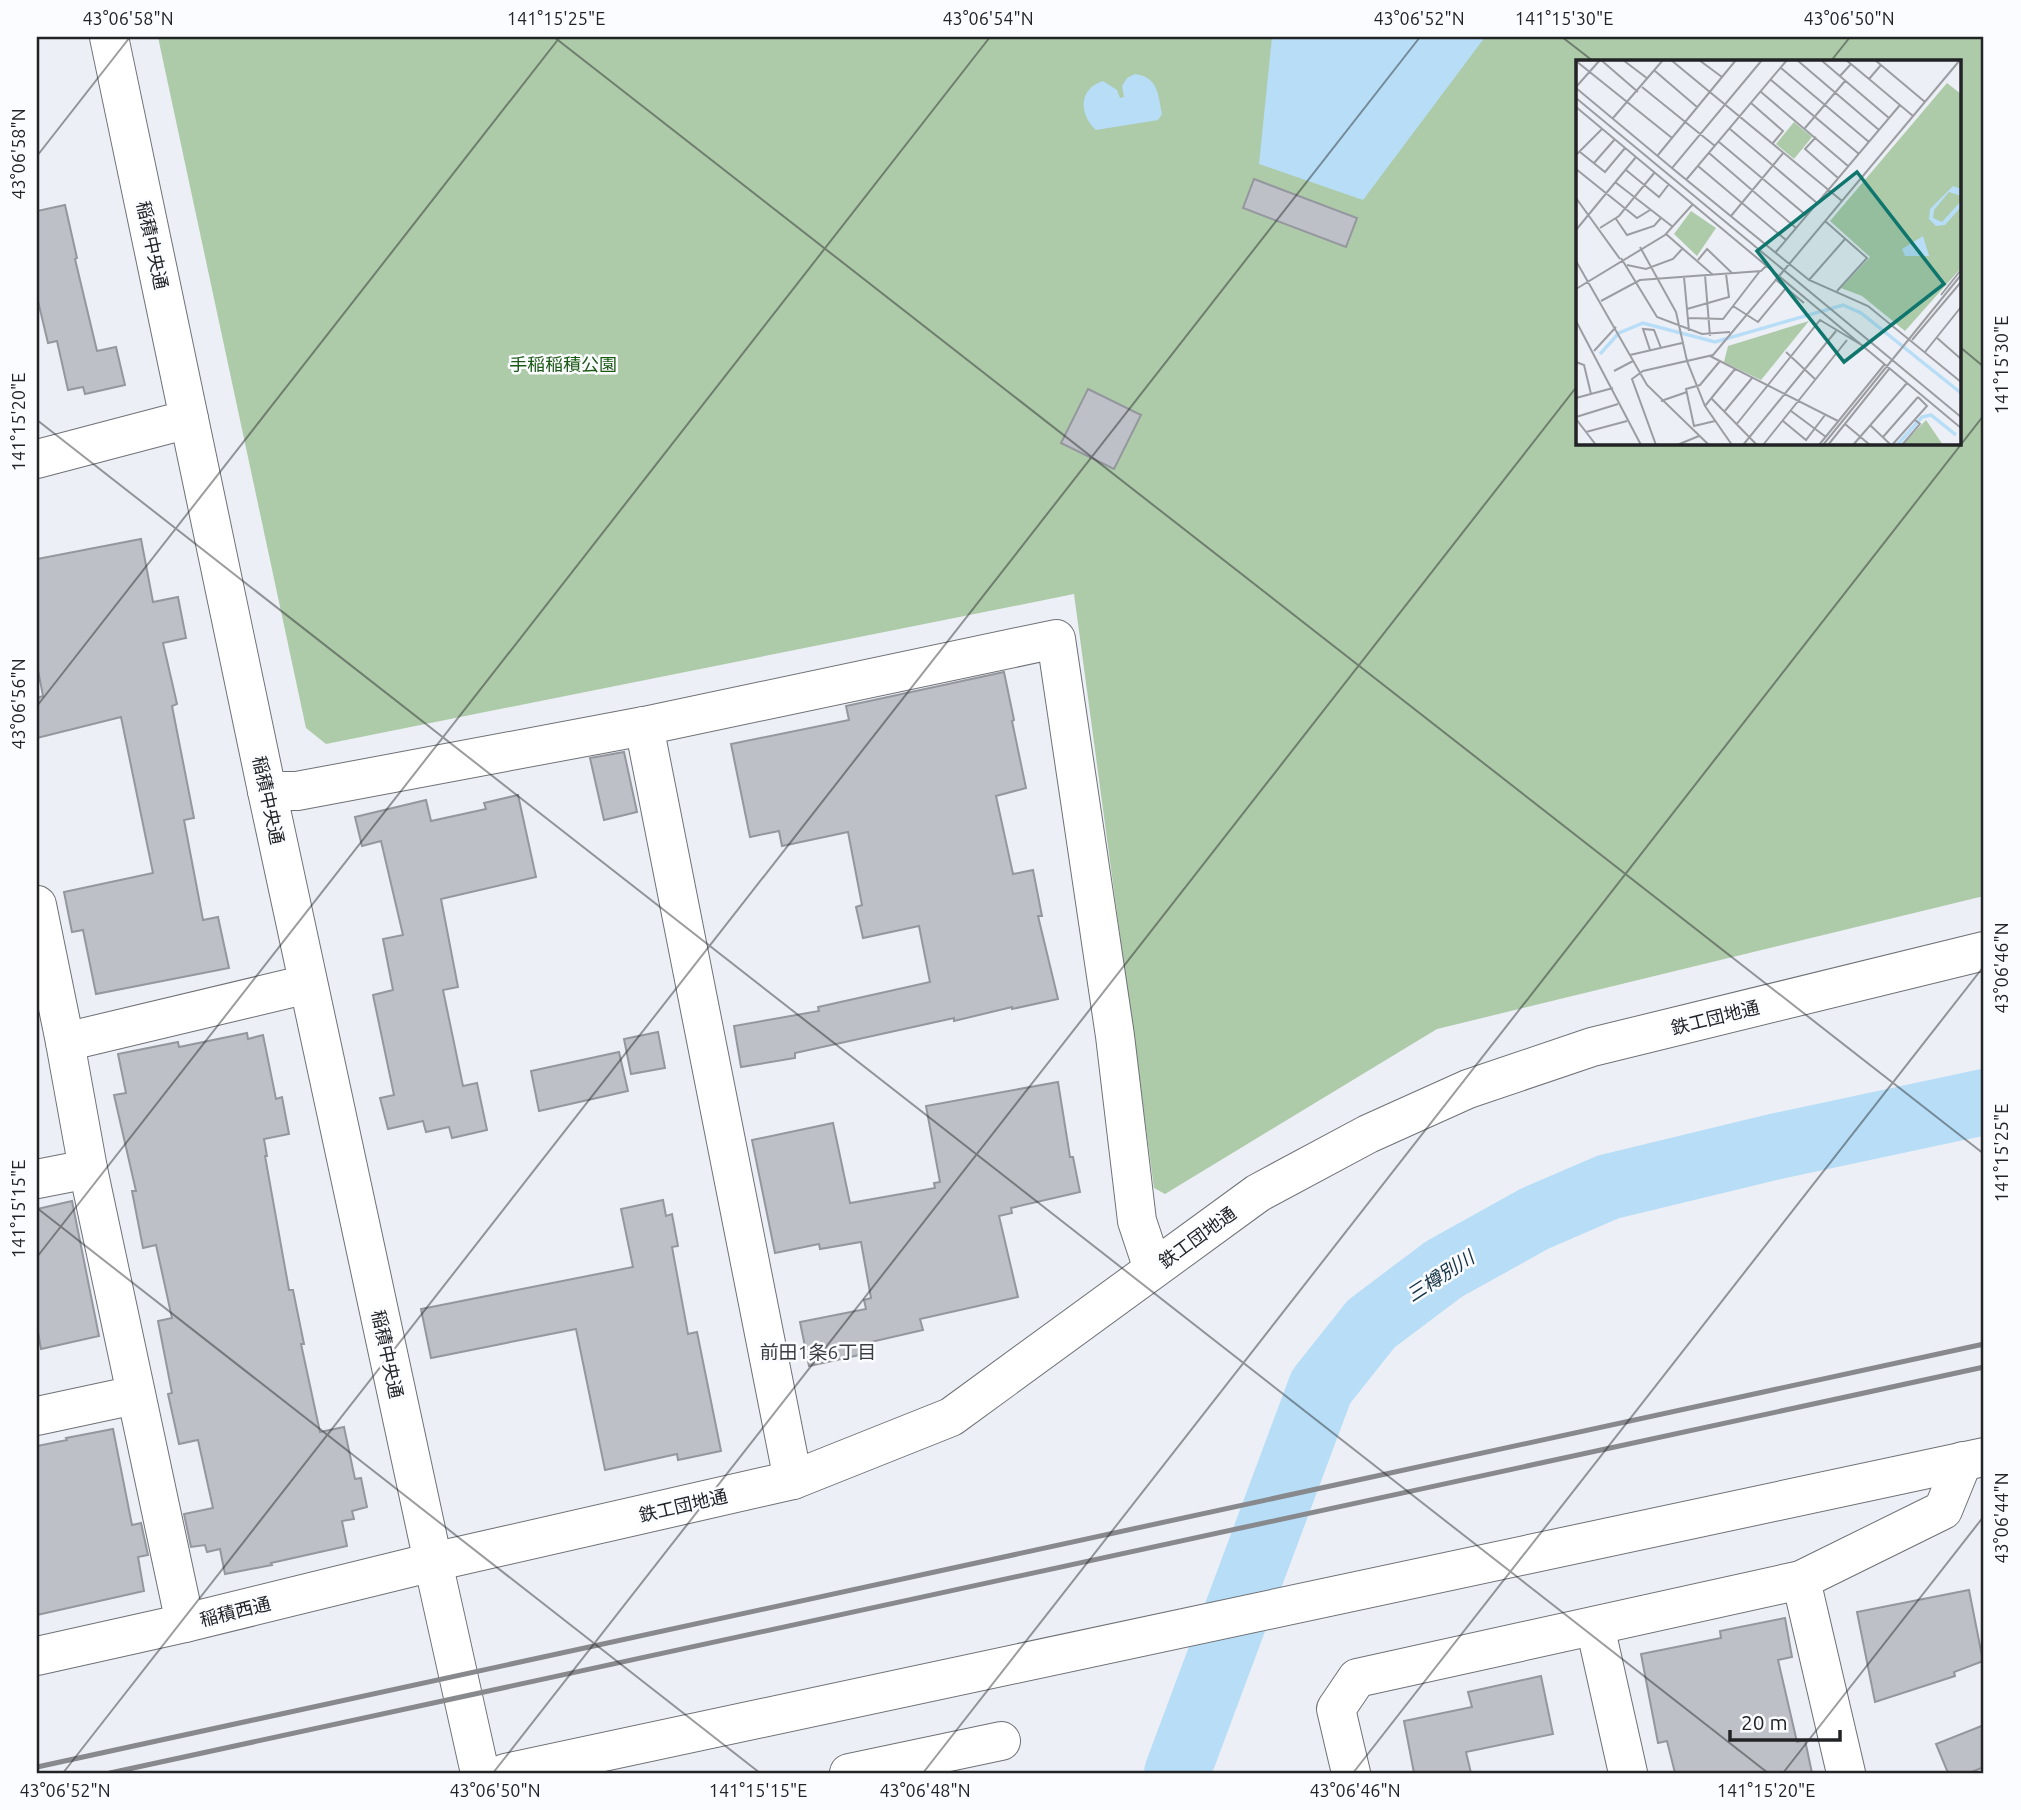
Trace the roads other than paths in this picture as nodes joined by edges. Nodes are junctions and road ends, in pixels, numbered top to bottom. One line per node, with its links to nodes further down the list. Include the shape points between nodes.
1 (109, 37): 2 (street, 稲積中央通)
2 (189, 419): 3 (street); 5 (street, 稲積中央通)
3 (37, 459)
4 (644, 726): 5 (street, via 297,791); 13 (street, via 1056,639 1115,1036 1137,1221); 17 (street)
5 (267, 791): 9 (street, 稲積中央通)
6 (37, 905): 7 (street)
7 (41, 945): 10 (street)
8 (1984, 951): 13 (street, 鉄工団地通, via 1592,1046 1468,1089 1368,1134 1258,1194)
9 (308, 984): 10 (street); 18 (street, 稲積中央通)
10 (65, 1042): 11 (street)
11 (88, 1169): 12 (street); 14 (street)
12 (37, 1179)
13 (1153, 1269): 17 (street, 鉄工団地通, via 951,1417)
14 (135, 1395): 15 (street); 20 (street)
15 (37, 1416)
16 (1974, 1459): 19 (street, via 1942,1510); 25 (street)
17 (793, 1480): 18 (street, 鉄工団地通)
18 (433, 1562): 20 (street, 稲積西通); 24 (street, 稲積中央通)
19 (1801, 1580): 21 (street); 29 (street)
20 (185, 1623): 22 (street, 稲積西通)
21 (1595, 1626): 27 (street, via 1357,1678 1336,1709); 28 (street)
22 (37, 1656)
23 (1001, 1741): 26 (street)
24 (480, 1773)
25 (505, 1773)
26 (849, 1773)
27 (1351, 1773)
28 (1628, 1773)
29 (1846, 1773)

